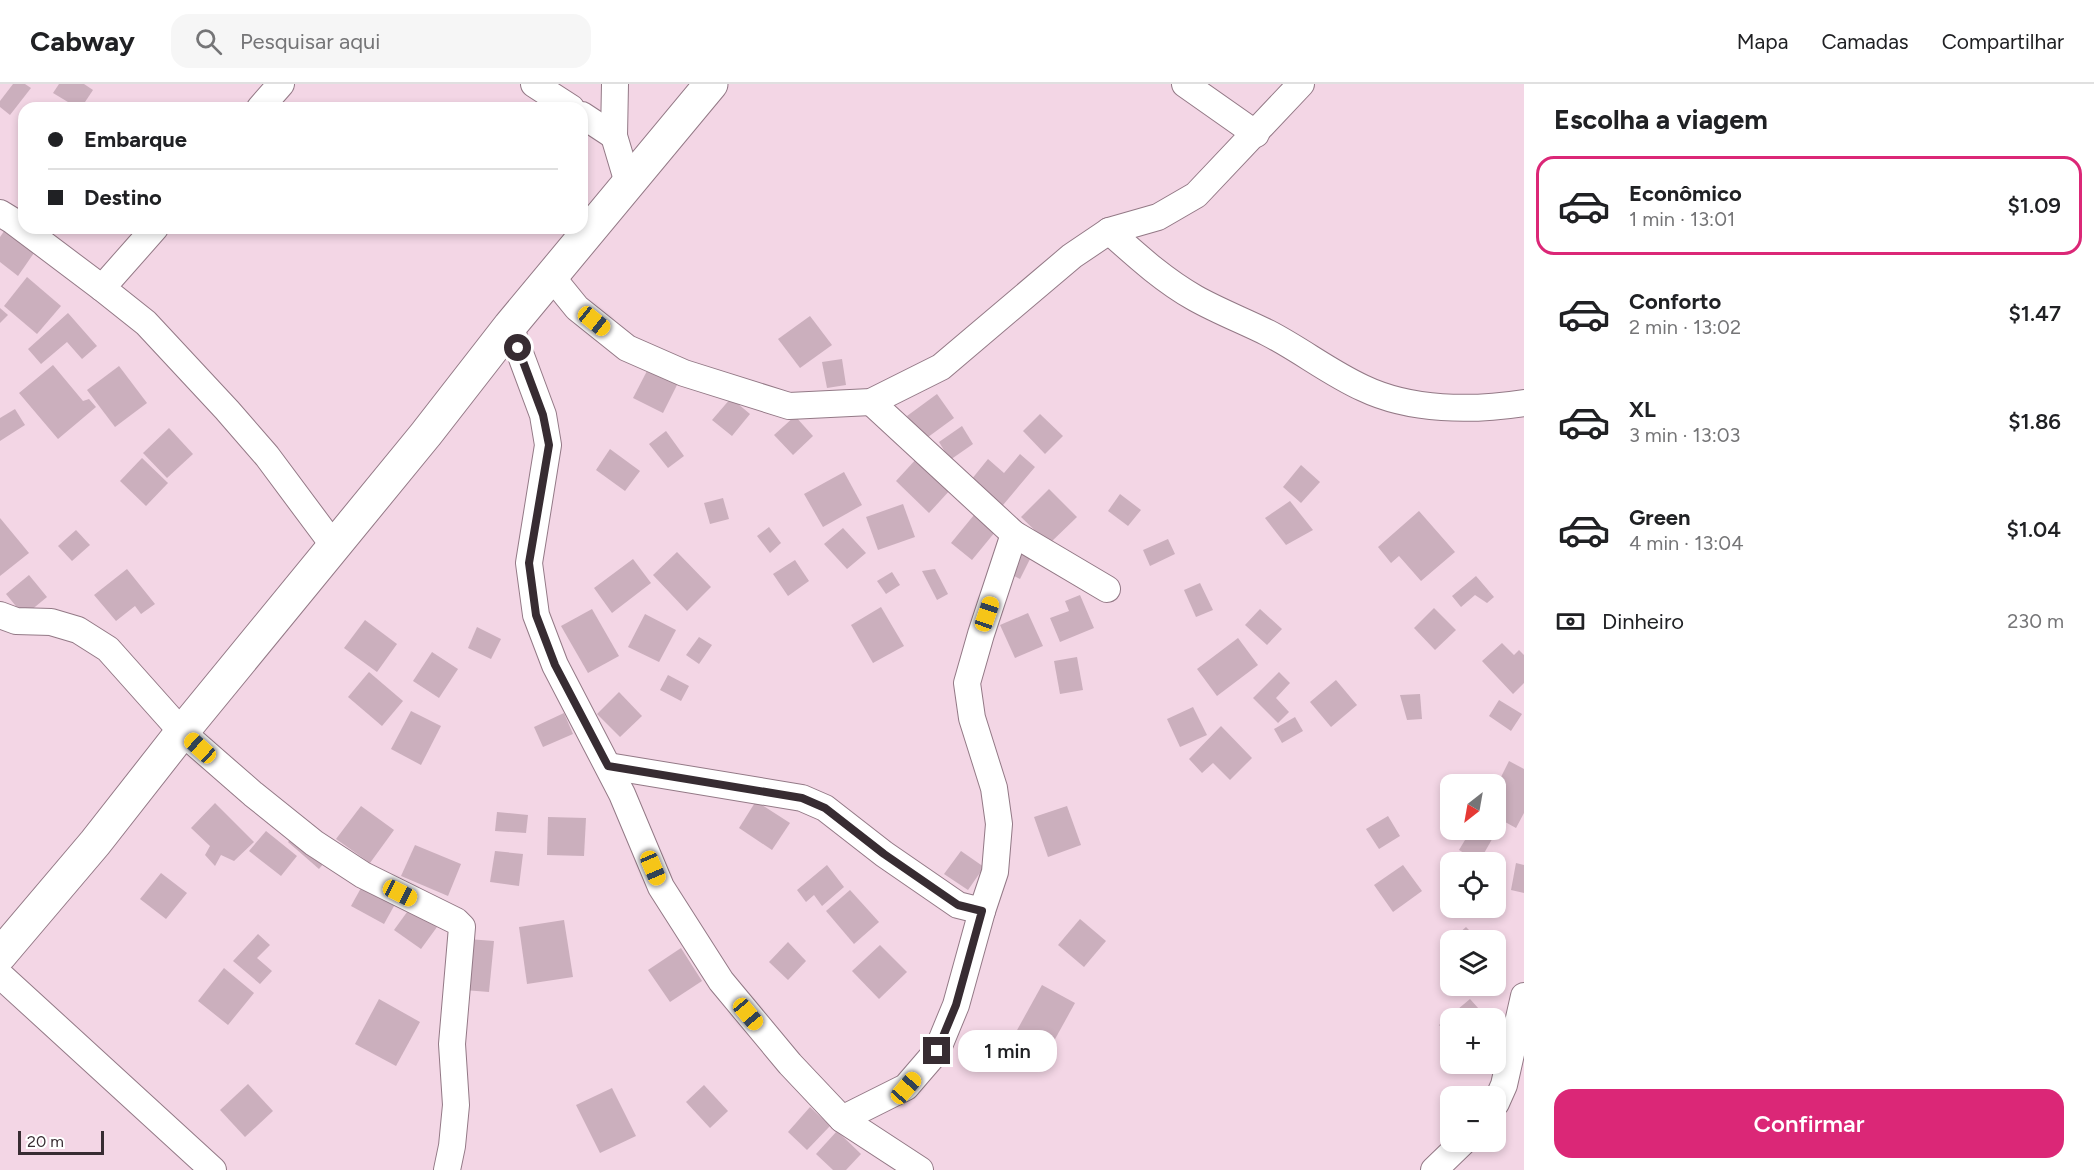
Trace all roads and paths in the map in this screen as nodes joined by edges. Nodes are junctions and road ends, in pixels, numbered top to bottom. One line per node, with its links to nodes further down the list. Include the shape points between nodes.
1 (280, 84): 7 (street)
2 (534, 84): 8 (street)
3 (615, 84): 11 (street)
4 (711, 84): 12 (main road)
5 (1185, 84): 10 (street)
6 (1301, 84): 10 (street)
7 (265, 102)
8 (562, 102)
9 (588, 119): 11 (street)
10 (1256, 134): 16 (street, via 1196,195 1158,217)
11 (614, 136): 12 (street)
12 (628, 183): 15 (main road)
13 (0, 213): 14 (street)
14 (18, 224)
15 (588, 231)
16 (1109, 231): 23 (street, via 1072,256 941,367); 24 (street, via 1145,264 1194,297 1363,388 1395,400 1448,408)
17 (31, 234): 21 (street)
18 (150, 234): 21 (street)
19 (586, 234): 20 (main road)
20 (551, 276): 22 (main road); 23 (street, via 578,308 627,348 684,373 789,406)
21 (102, 288): 26 (street, via 146,324 227,410)
22 (510, 326): 26 (main road); 30 (street, via 543,415 549,445 529,563 536,615 555,665)
23 (871, 402): 25 (street)
24 (1524, 404)
25 (1014, 534): 27 (street); 31 (street, via 967,683 972,718 994,788 999,824 995,872)
26 (334, 546): 29 (main road)
27 (1107, 590)
28 (0, 615): 29 (street, via 78,630 108,649)
29 (182, 732): 32 (main road); 39 (street, via 314,843 363,875 462,927 452,1044 456,1105)
30 (608, 766): 31 (street, via 802,798 825,808 958,905); 36 (street, via 661,887 721,981)
31 (982, 911): 36 (street, via 956,1005 937,1051 906,1088)
32 (0, 955)
33 (0, 975): 38 (street)
34 (1524, 996): 35 (street)
35 (1504, 1086)
36 (842, 1119): 40 (street)
37 (1453, 1152): 41 (street)
38 (213, 1170)
39 (447, 1170)
40 (920, 1170)
41 (1434, 1170)

